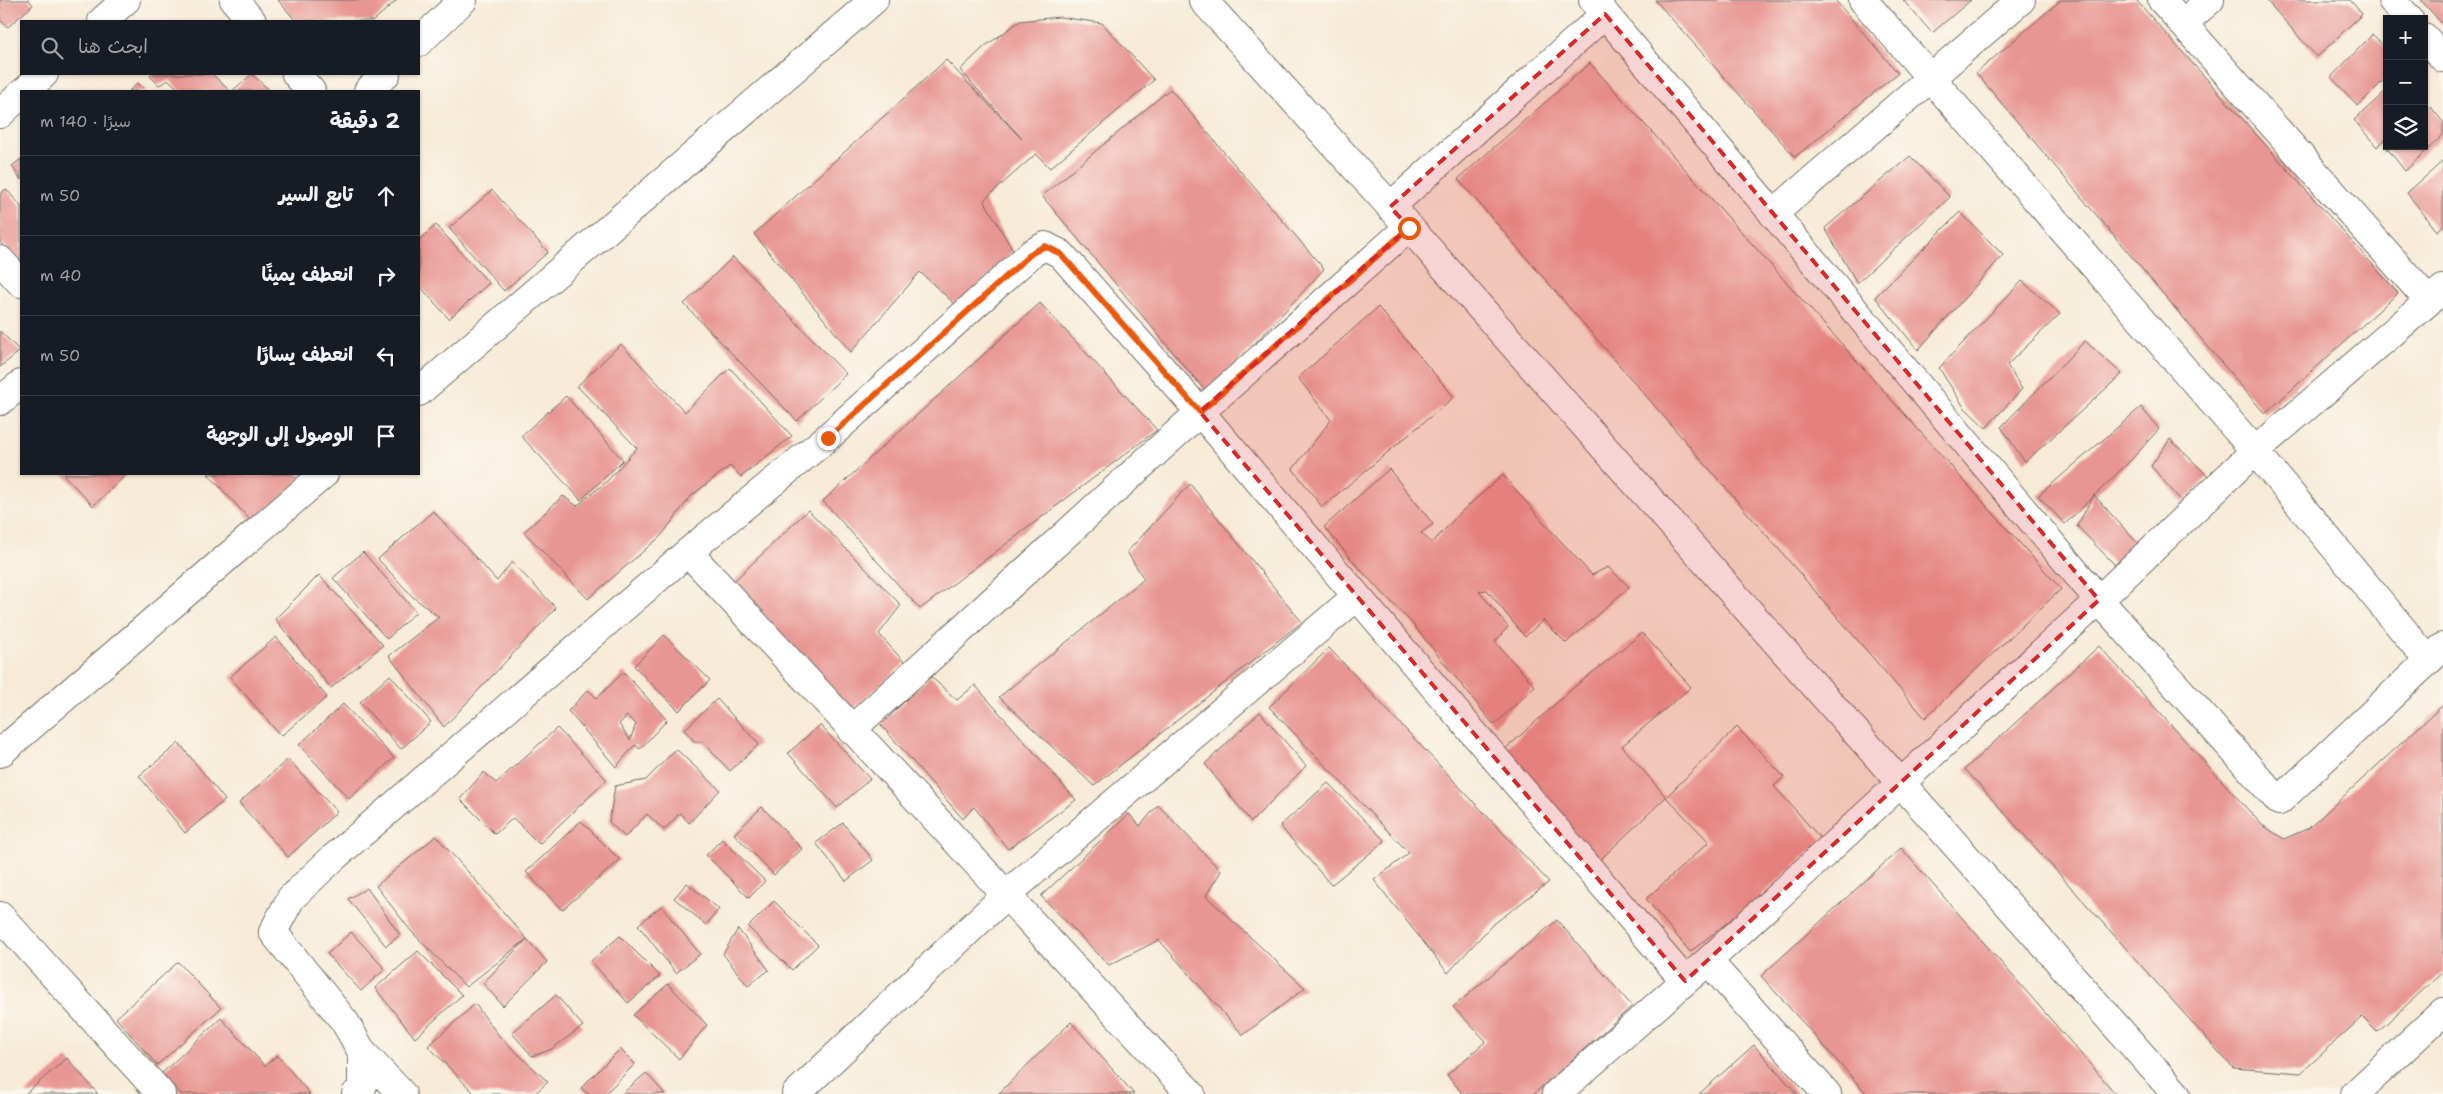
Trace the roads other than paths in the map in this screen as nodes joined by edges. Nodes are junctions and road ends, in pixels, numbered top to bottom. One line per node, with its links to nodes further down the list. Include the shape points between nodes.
1 (126, 0): 13 (street)
2 (234, 0): 14 (street)
3 (463, 0): 16 (street)
4 (874, 0): 35 (street)
5 (1203, 0): 28 (street)
6 (1863, 0): 22 (street)
7 (2021, 0): 22 (street)
8 (2162, 0): 15 (street)
9 (2210, 0): 15 (street)
10 (2392, 0): 12 (street)
11 (1599, 7): 28 (street); 29 (street)
12 (2405, 15)
13 (103, 20)
14 (251, 20)
15 (2183, 23): 33 (street)
16 (420, 41)
17 (2428, 41): 18 (street)
18 (2443, 58)
19 (43, 75): 23 (street)
20 (297, 75): 24 (street)
21 (385, 75): 25 (street)
22 (1931, 78): 29 (street); 38 (street)
23 (26, 90)
24 (310, 90)
25 (369, 90)
26 (20, 95): 27 (street)
27 (0, 114)
28 (1390, 207): 30 (street)
29 (1773, 214): 42 (street)
30 (1409, 228): 37 (street); 46 (street)
31 (0, 260): 32 (street)
32 (20, 282)
33 (2436, 295): 38 (street)
34 (20, 385): 36 (street)
35 (420, 391)
36 (0, 401)
37 (1200, 412): 40 (street, via 1061,254 1045,246 1032,253 828,438); 41 (street); 44 (street)
38 (2255, 451): 42 (street); 43 (street)
39 (323, 475): 45 (street)
40 (688, 552): 44 (street); 52 (street, via 291,898 274,932 344,1022)
41 (1356, 597): 47 (street); 50 (street)
42 (2099, 600): 43 (street, via 2279,800); 46 (street)
43 (2436, 654)
44 (851, 730): 47 (street)
45 (0, 753)
46 (1900, 784): 49 (street); 60 (street)
47 (1006, 896): 56 (street); 57 (street)
48 (0, 916): 53 (street)
49 (1708, 961): 50 (street); 59 (street)
50 (1685, 981): 58 (street)
51 (2443, 1012): 61 (street)
52 (362, 1052): 54 (street, via 362,1088); 55 (street)
53 (161, 1094)
54 (356, 1094)
55 (402, 1094)
56 (796, 1094)
57 (1192, 1094)
58 (1556, 1094)
59 (1827, 1094)
60 (2176, 1094)
61 (2355, 1094)

